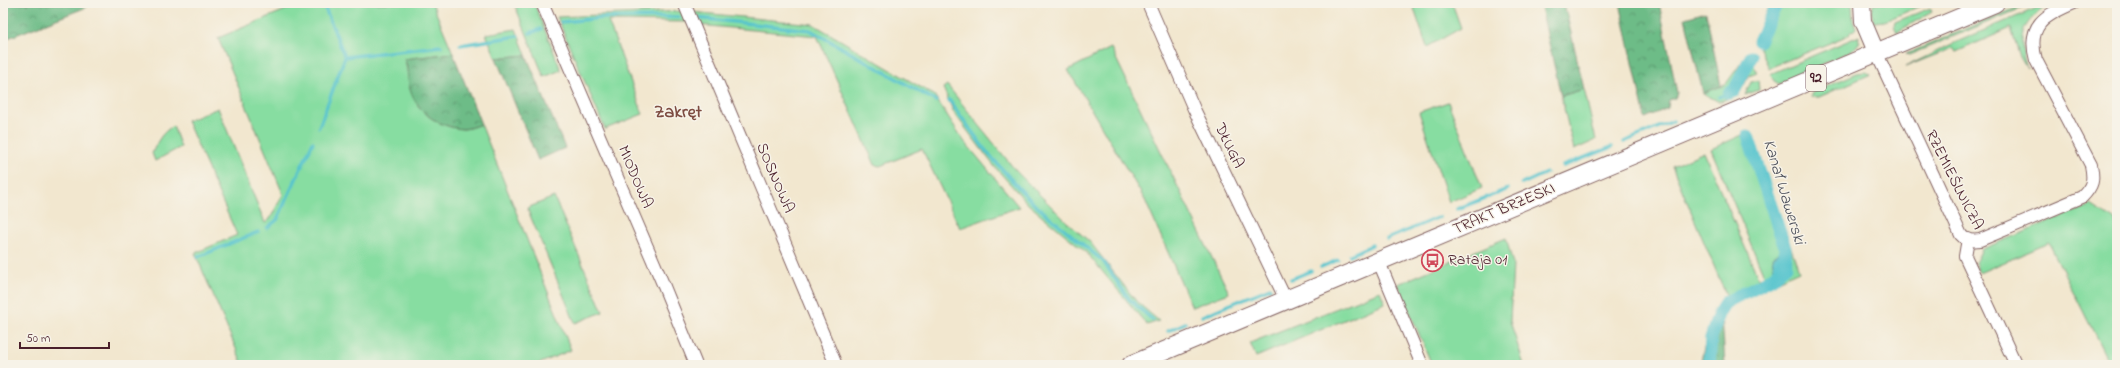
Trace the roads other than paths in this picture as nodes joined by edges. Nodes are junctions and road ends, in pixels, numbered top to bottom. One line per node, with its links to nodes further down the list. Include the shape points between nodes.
1 (542, 3): 11 (street, MIODOWA)
2 (684, 3): 12 (street, SOSNOWA)
3 (1148, 3): 10 (street, DŁUGA, via 1194,109)
4 (1862, 3): 7 (street, via 1863,21)
5 (1995, 3): 7 (main road, TRAKT BRZESKI / 92)
6 (2074, 3): 8 (street, via 2046,16 2037,28 2032,43 2036,60 2091,164 2094,180 2091,188 2082,197 1988,237)
7 (1876, 54): 8 (street, RZEMIEŚLNICZA, via 1948,210 1961,235); 9 (main road, TRAKT BRZESKI / 92)
8 (1968, 240): 15 (street, RZEMIEŚLNICZA, via 1965,256)
9 (1379, 262): 10 (main road, TRAKT BRZESKI / 92); 14 (street)
10 (1286, 300): 13 (main road, TRAKT BRZESKI / 92)
11 (696, 365)
12 (836, 365)
13 (1131, 365)
14 (1422, 365)
15 (2016, 365)

